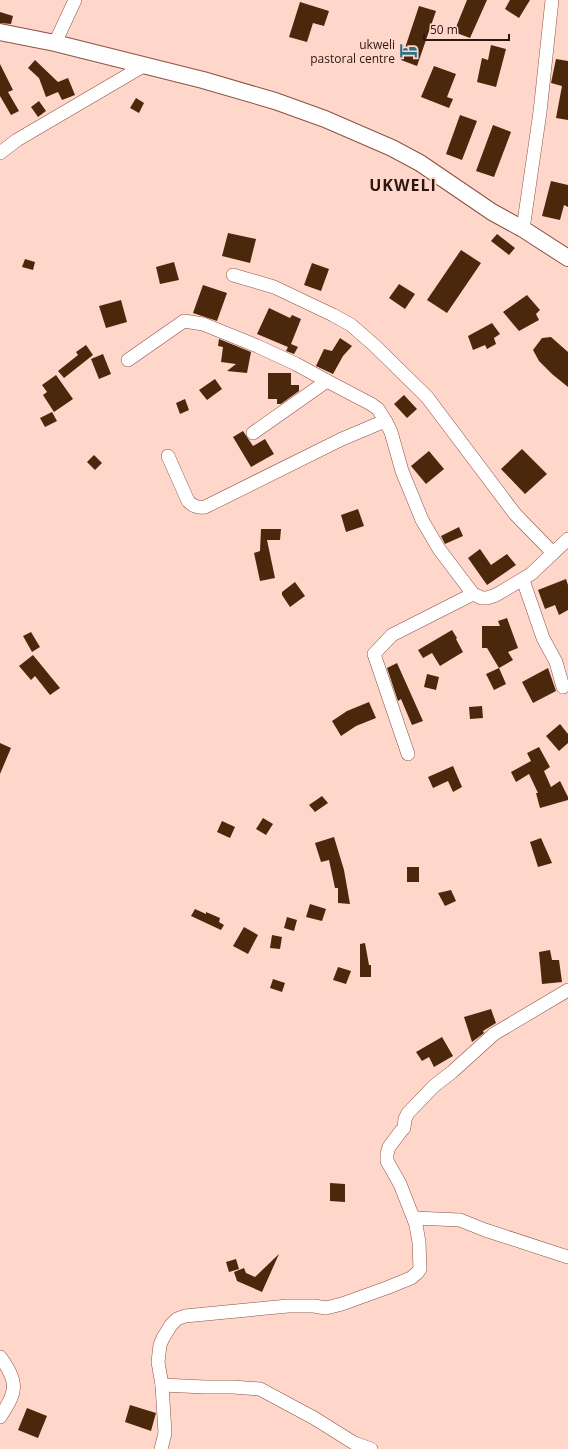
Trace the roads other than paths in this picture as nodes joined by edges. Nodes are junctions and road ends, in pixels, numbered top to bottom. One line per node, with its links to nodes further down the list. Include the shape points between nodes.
1 (75, 0): 4 (street)
2 (552, 0): 7 (street)
3 (0, 32): 4 (street)
4 (55, 43): 5 (street)
5 (145, 65): 6 (street, via 17,140); 7 (street, via 275,101 360,134 420,163 492,212)
6 (0, 153)
7 (524, 229): 8 (street)
8 (568, 258)
9 (233, 275): 16 (street, via 274,287 312,304 343,320 362,335 427,397 515,514)
10 (128, 360): 11 (street, via 176,325 190,321 257,346 296,364)
11 (326, 382): 12 (street, via 371,404 378,409); 13 (street)
12 (386, 422): 14 (street, via 342,439 205,507 198,508 188,501); 18 (street, via 422,520 439,549)
13 (253, 433)
14 (168, 456)
15 (568, 538): 16 (street)
16 (552, 553): 17 (street, via 537,570)
17 (523, 580): 18 (street, via 487,598); 19 (street, via 543,638 556,662)
18 (473, 594): 20 (street, via 392,635 374,654)
19 (563, 687)
20 (408, 754)
21 (568, 990): 22 (street, via 494,1034 434,1086 408,1113 404,1128 389,1147 387,1160)
22 (414, 1218): 23 (street, via 460,1220); 25 (street, via 419,1242 420,1269 411,1278 326,1308 288,1306 218,1312 177,1319 160,1345 158,1362)
23 (568, 1257)
24 (0, 1357): 26 (street, via 9,1370 15,1388)
25 (162, 1385): 27 (street, via 166,1433); 28 (street, via 260,1389 354,1443)
26 (0, 1417)
27 (161, 1449)
28 (371, 1449)

